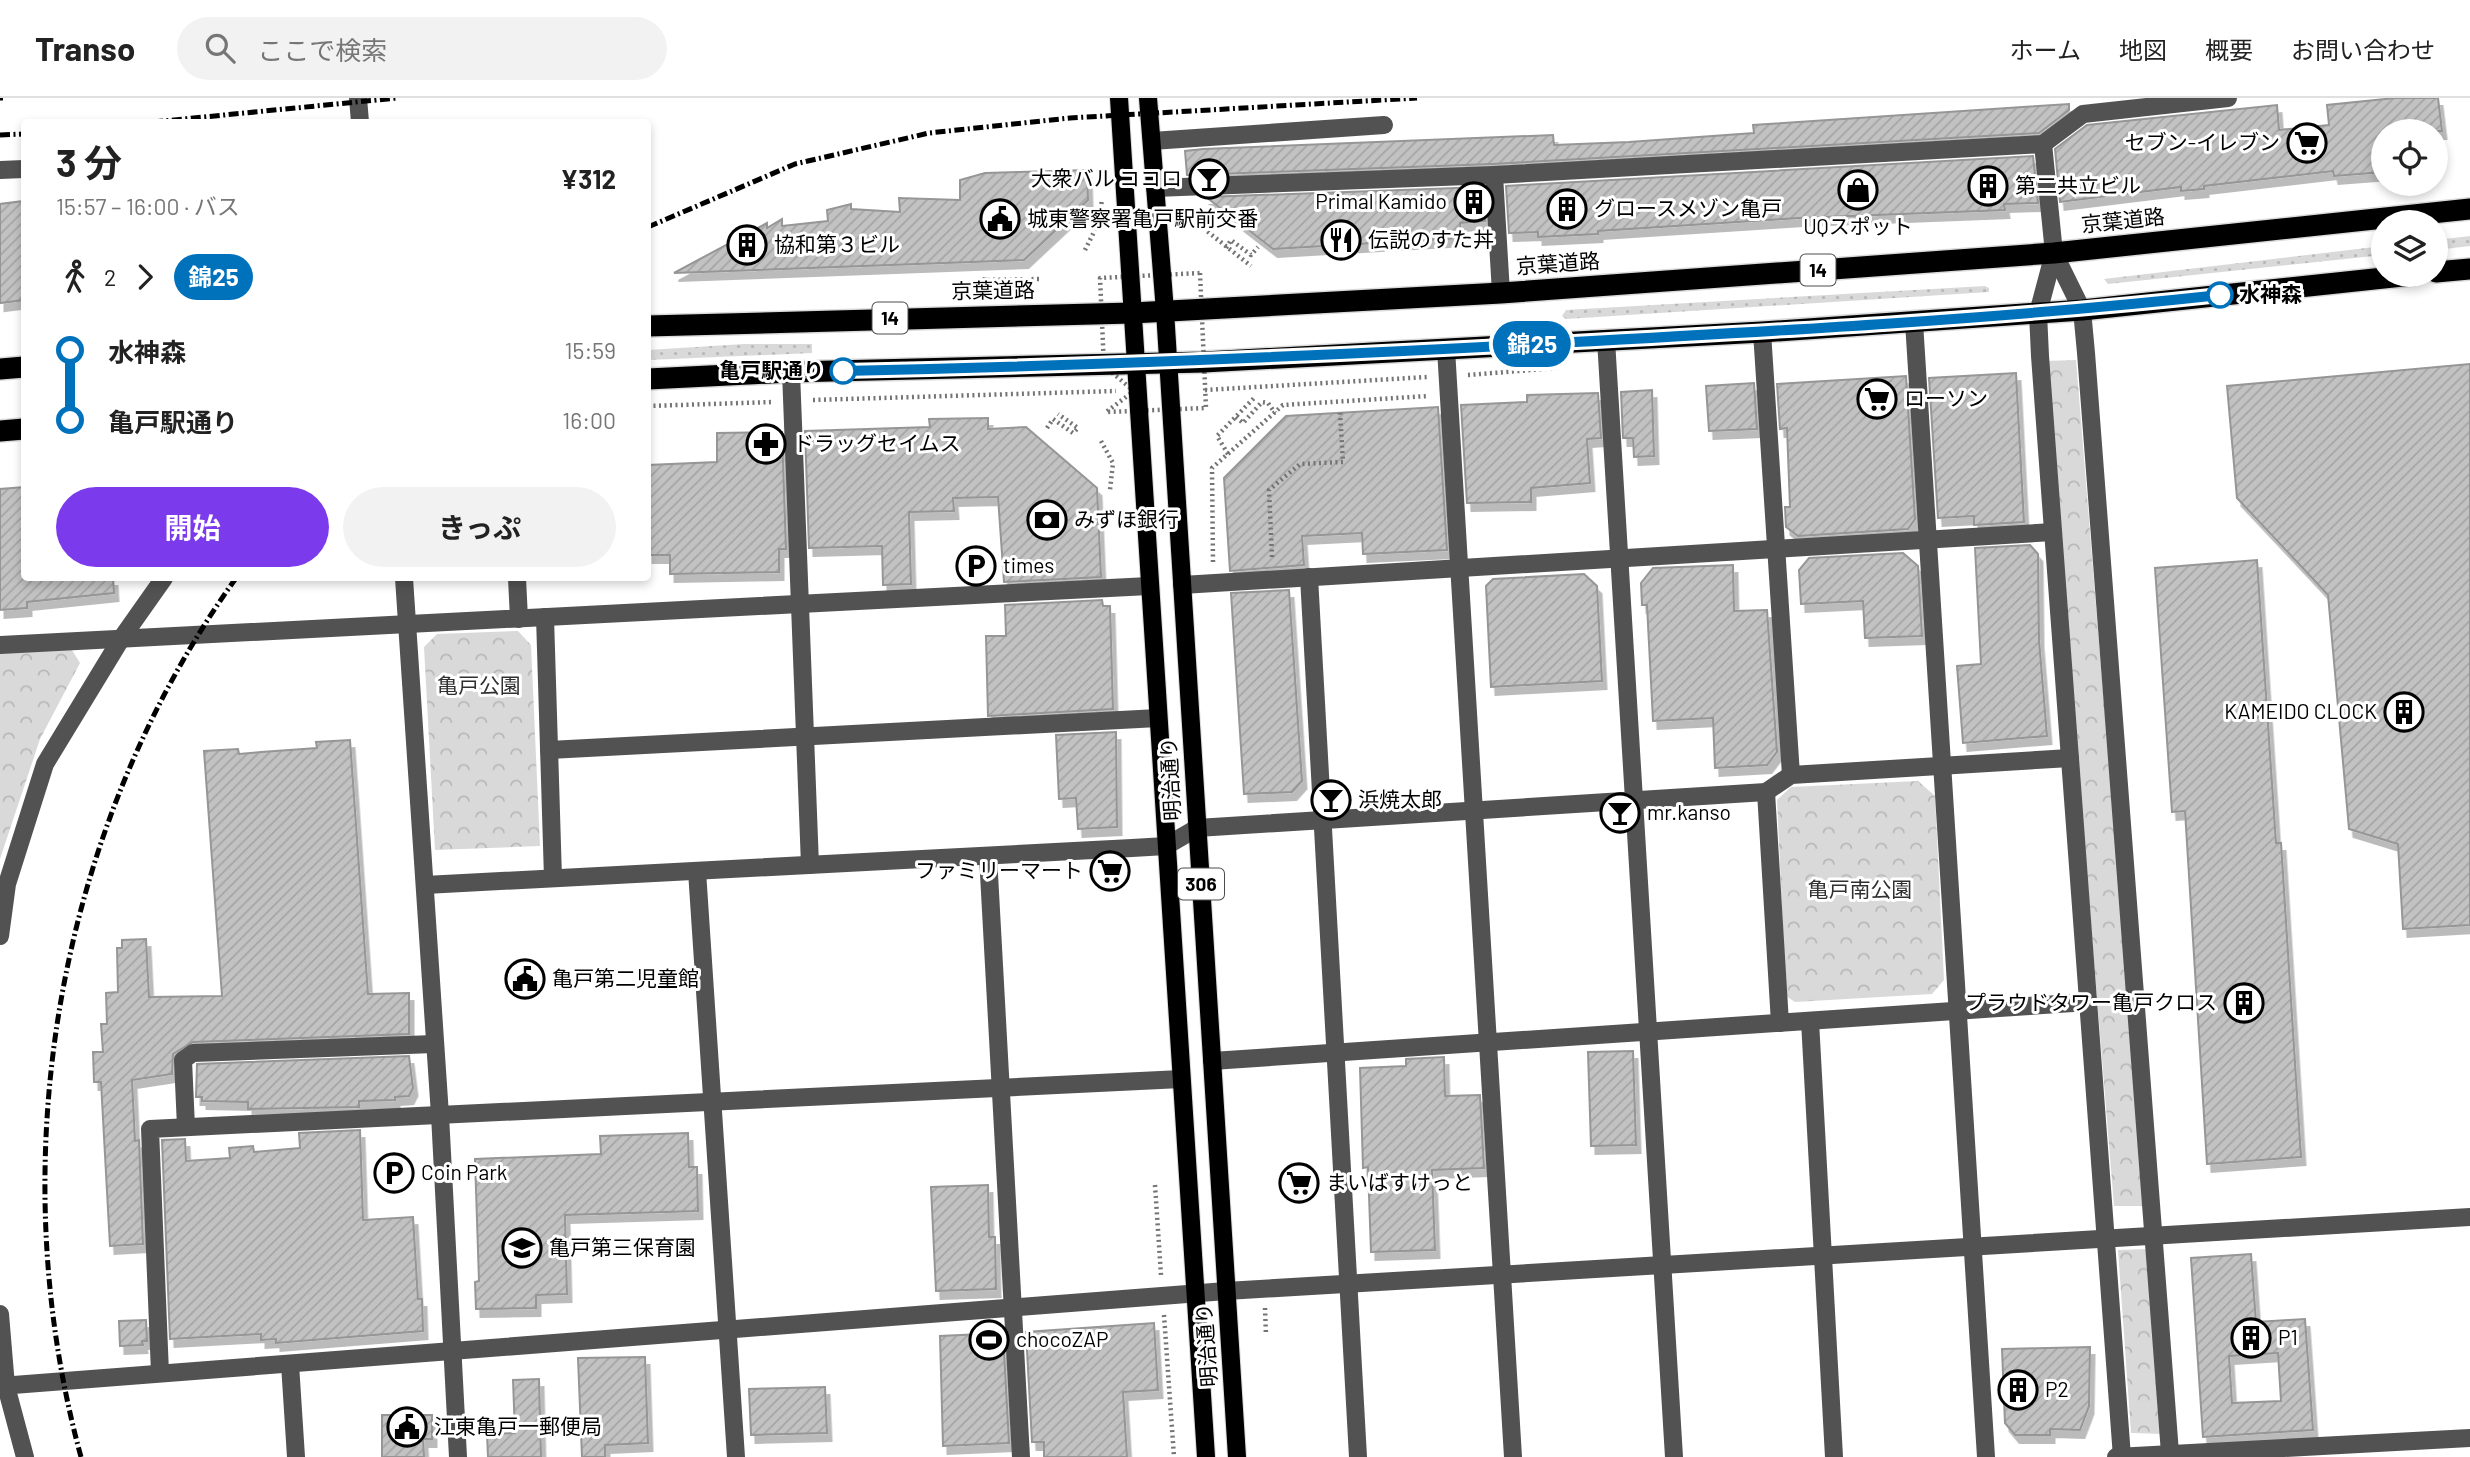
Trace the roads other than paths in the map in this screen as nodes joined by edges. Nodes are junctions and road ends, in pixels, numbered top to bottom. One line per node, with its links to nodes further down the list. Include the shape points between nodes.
1 (358, 98): 5 (street)
2 (1119, 98): 21 (main road, 明治通り / 306)
3 (1148, 98): 7 (main road, 明治通り / 306)
4 (2228, 98): 8 (street, via 2083,114)
5 (360, 119)
6 (1384, 125): 7 (street)
7 (1152, 141): 12 (main road, 明治通り / 306)
8 (2043, 144): 11 (street); 14 (street)
9 (21, 169): 10 (street)
10 (0, 170)
11 (1494, 175): 12 (street); 18 (street)
12 (1155, 188): 20 (main road, 明治通り / 306)
13 (2470, 209): 14 (highway, 京葉道路 / 14)
14 (2054, 253): 18 (highway, 京葉道路 / 14); 19 (street); 22 (street)
15 (2470, 269): 16 (highway)
16 (2448, 271)
17 (2371, 279): 19 (highway)
18 (1501, 293): 20 (highway, 京葉道路 / 14)
19 (2082, 310): 22 (highway); 87 (street)
20 (1165, 312): 21 (highway, 京葉道路 / 14); 28 (main road, 明治通り / 306)
21 (1132, 313): 24 (highway, 京葉道路 / 14); 29 (main road, 明治通り / 306)
22 (2038, 313): 23 (highway); 36 (street)
23 (1914, 322): 25 (highway); 37 (street)
24 (651, 326)
25 (1762, 332): 26 (highway); 38 (street)
26 (1606, 340): 27 (highway); 39 (street)
27 (1446, 349): 28 (highway); 40 (street)
28 (1168, 363): 29 (highway); 45 (main road, 明治通り / 306)
29 (1135, 365): 32 (highway); 46 (main road, 明治通り / 306)
30 (21, 367): 31 (highway)
31 (0, 369)
32 (791, 372): 33 (highway); 47 (street)
33 (651, 379)
34 (21, 429): 35 (highway)
35 (0, 431)
36 (2053, 532): 37 (street); 56 (street)
37 (1928, 540): 38 (street); 57 (street)
38 (1777, 549): 39 (street); 58 (street)
39 (1619, 558): 40 (street); 60 (street)
40 (1459, 568): 41 (street); 61 (street)
41 (1309, 578): 45 (street); 62 (street)
42 (162, 581): 51 (street)
43 (404, 581): 50 (street)
44 (517, 581): 49 (street)
45 (1182, 585): 63 (main road, 明治通り / 306)
46 (1149, 586): 47 (street); 53 (main road, 明治通り / 306)
47 (800, 604): 48 (street); 54 (street)
48 (545, 617): 49 (street); 55 (street)
49 (519, 618): 50 (street)
50 (407, 624): 51 (street); 70 (street)
51 (121, 639): 52 (street); 69 (street, via 46,764)
52 (0, 645)
53 (1158, 718): 54 (street); 64 (main road, 明治通り / 306)
54 (806, 737): 55 (street); 66 (street)
55 (549, 750): 68 (street)
56 (2070, 758): 57 (street); 72 (street)
57 (1942, 768): 58 (street); 73 (street)
58 (1791, 775): 59 (street)
59 (1766, 792): 60 (street); 75 (street)
60 (1634, 800): 61 (street); 76 (street)
61 (1474, 811): 62 (street); 77 (street)
62 (1322, 820): 63 (street); 79 (street)
63 (1197, 828): 64 (street); 80 (main road, 明治通り / 306)
64 (1166, 846): 65 (street); 81 (main road, 明治通り / 306)
65 (988, 856): 66 (street); 82 (street)
66 (810, 865): 67 (street)
67 (697, 871): 68 (street); 83 (street)
68 (553, 878): 70 (street)
69 (4, 884): 71 (street)
70 (425, 885): 78 (street)
71 (0, 936)
72 (2088, 1002): 73 (street); 88 (street)
73 (1957, 1011): 74 (street); 89 (street)
74 (1811, 1021): 75 (street); 90 (street)
75 (1780, 1023): 76 (street)
76 (1648, 1032): 77 (street); 91 (street)
77 (1488, 1042): 79 (street); 92 (street)
78 (434, 1044): 84 (street); 85 (street, via 193,1053 183,1060)
79 (1335, 1052): 80 (street); 93 (street)
80 (1212, 1061): 94 (main road, 明治通り / 306)
81 (1181, 1079): 82 (street); 95 (main road, 明治通り / 306)
82 (1000, 1088): 83 (street); 96 (street)
83 (712, 1102): 84 (street); 98 (street)
84 (440, 1115): 85 (street); 99 (street)
85 (186, 1127): 101 (street, via 150,1129)
86 (2470, 1217): 87 (street)
87 (2153, 1236): 88 (street); 104 (street)
88 (2106, 1239): 89 (street); 118 (street)
89 (1973, 1247): 90 (street); 116 (street)
90 (1823, 1256): 91 (street); 115 (street)
91 (1662, 1265): 92 (street); 114 (street)
92 (1502, 1275): 93 (street); 113 (street)
93 (1348, 1284): 94 (street); 112 (street)
94 (1226, 1291): 95 (street); 111 (main road, 明治通り / 306)
95 (1195, 1294): 96 (street); 110 (main road, 明治通り / 306)
96 (1013, 1308): 98 (street); 109 (street)
97 (0, 1314): 102 (street)
98 (728, 1330): 99 (street); 108 (street)
99 (452, 1351): 100 (street); 107 (street)
100 (290, 1364): 101 (street); 106 (street)
101 (160, 1374): 102 (street)
102 (3, 1386): 105 (street)
103 (2470, 1438): 104 (street)
104 (2170, 1453): 118 (street)
105 (25, 1457)
106 (296, 1457)
107 (458, 1457)
108 (736, 1457)
109 (1021, 1457)
110 (1206, 1457)
111 (1237, 1457)
112 (1357, 1457)
113 (1513, 1457)
114 (1674, 1457)
115 (1834, 1457)
116 (1986, 1457)
117 (2116, 1457): 118 (street)
118 (2122, 1457)

